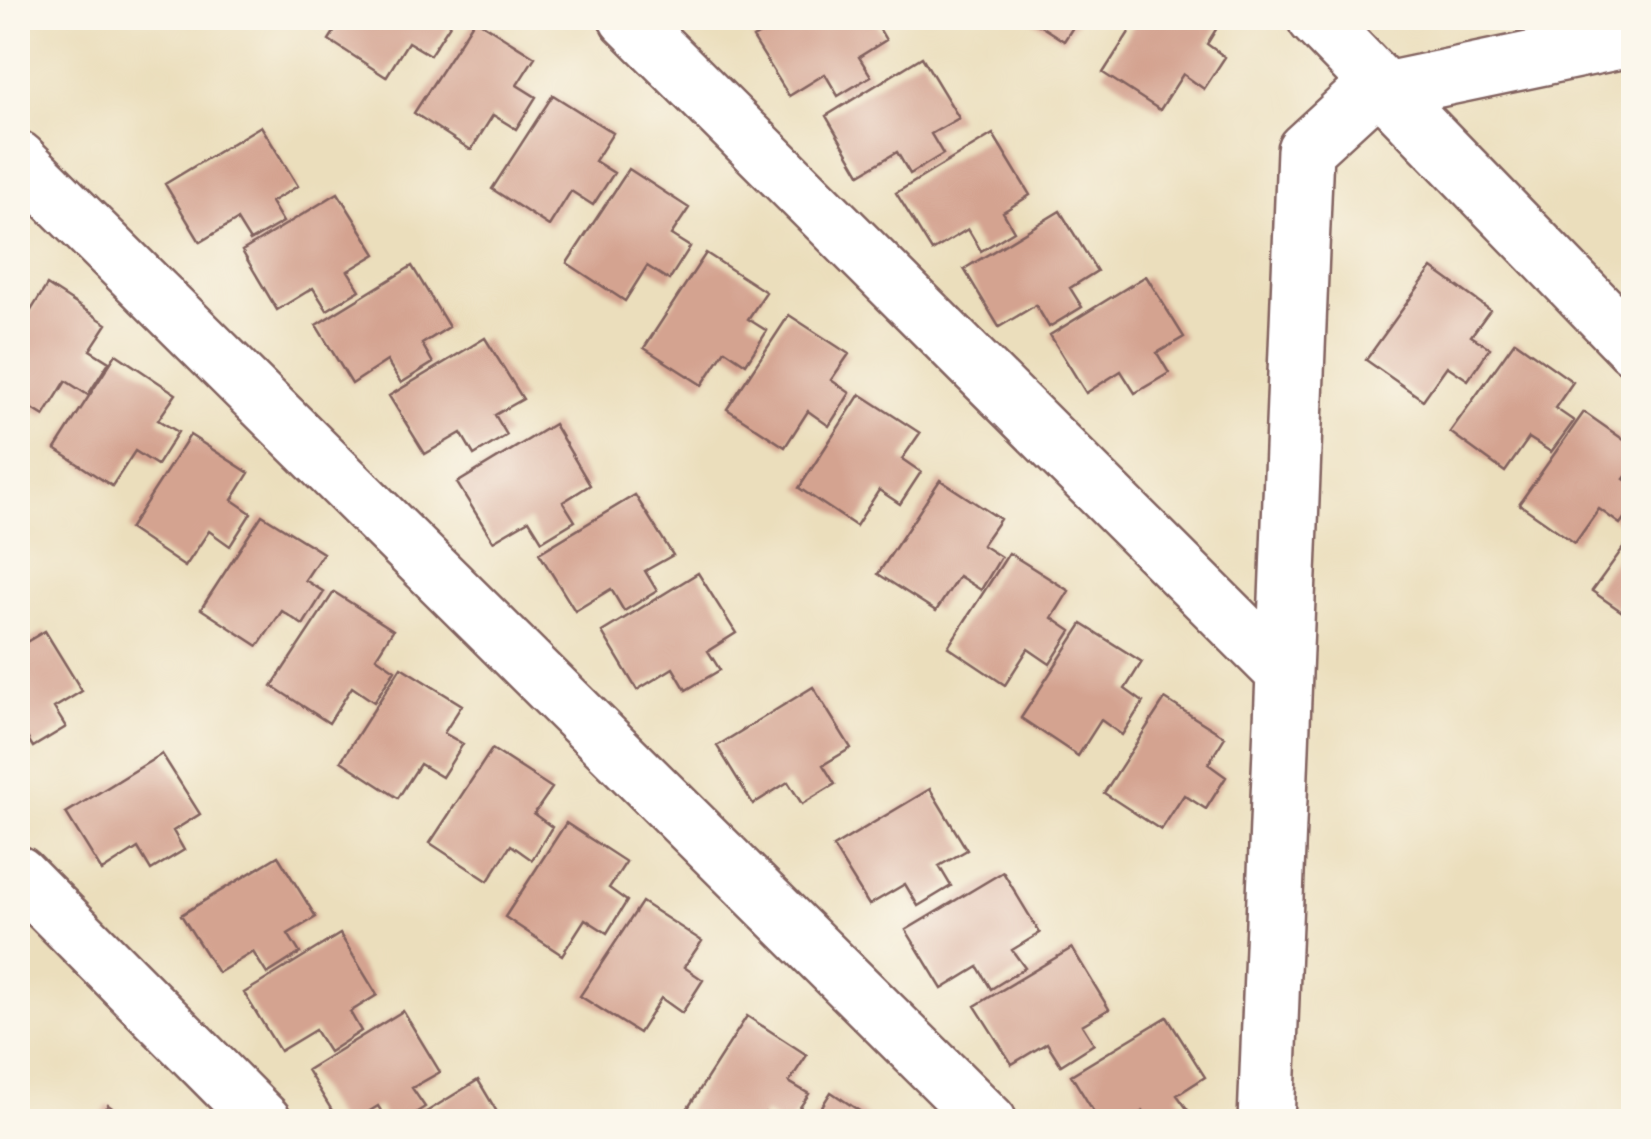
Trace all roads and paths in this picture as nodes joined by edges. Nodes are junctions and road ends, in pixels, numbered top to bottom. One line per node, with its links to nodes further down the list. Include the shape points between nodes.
1 (626, 18): 7 (street)
2 (1316, 18): 4 (street)
3 (1634, 38): 4 (street)
4 (1382, 86): 6 (street); 7 (street, via 1305,150)
5 (18, 159): 10 (street)
6 (1634, 347)
7 (1284, 673): 11 (street)
8 (18, 874): 9 (street)
9 (264, 1122)
10 (989, 1122)
11 (1266, 1122)

